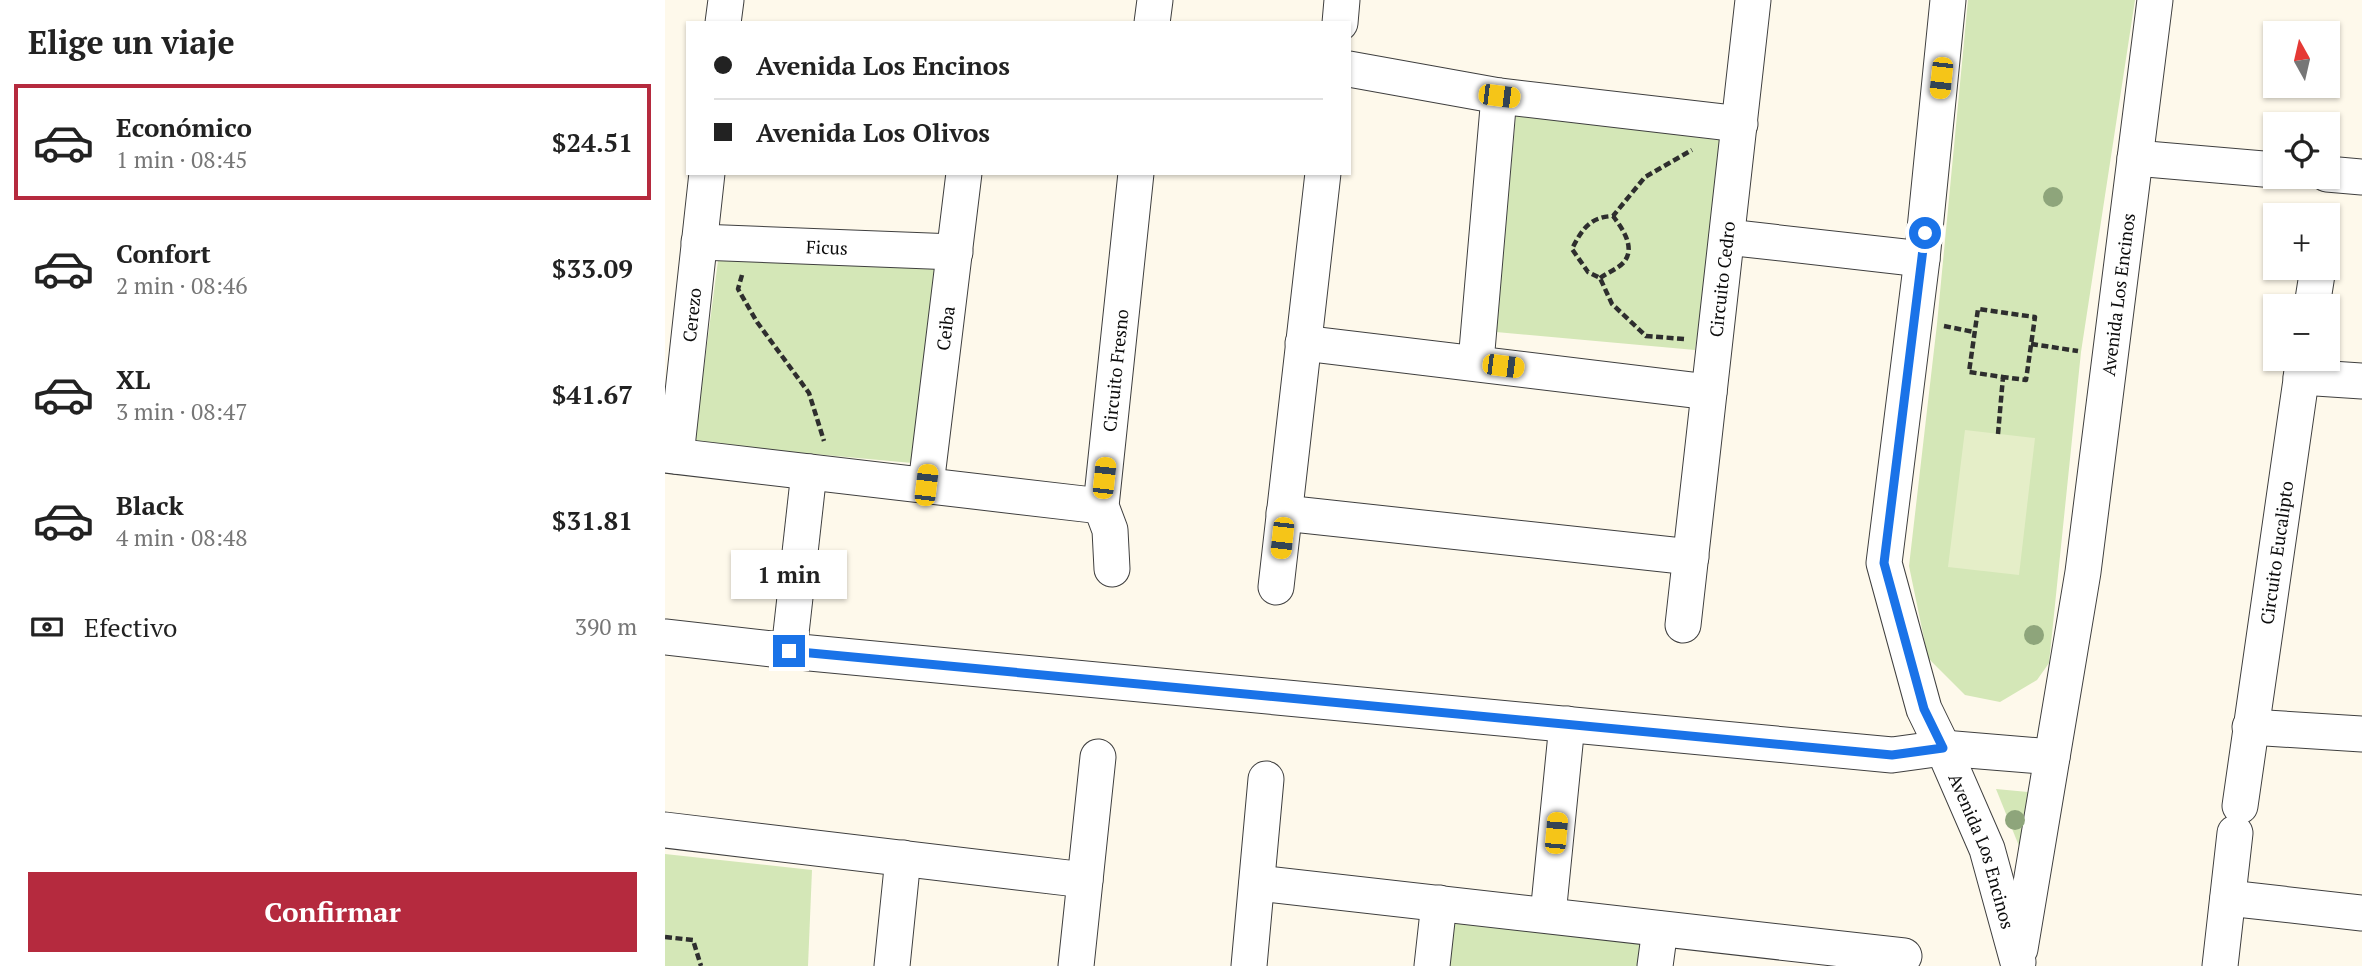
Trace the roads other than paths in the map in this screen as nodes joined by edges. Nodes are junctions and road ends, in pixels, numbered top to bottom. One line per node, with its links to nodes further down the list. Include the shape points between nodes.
1 (726, 0): 7 (street)
2 (1155, 0): 8 (street)
3 (1342, 0): 9 (street)
4 (1753, 0): 12 (street, Circuito Cedro)
5 (1948, 0): 24 (street, Avenida Los Encinos)
6 (2155, 0): 13 (street, Avenida Los Encinos)
7 (723, 21)
8 (1153, 21)
9 (1340, 21)
10 (1351, 69): 11 (street)
11 (1499, 96): 12 (street); 26 (street)
12 (1739, 124): 21 (street, Circuito Cedro)
13 (2135, 158): 14 (street); 47 (street, Avenida Los Encinos, via 2083,572)
14 (2263, 169)
15 (707, 175): 22 (street, Cerezo)
16 (964, 175): 23 (street, Ceiba)
17 (1136, 175): 34 (street, Circuito Fresno)
18 (1323, 175): 25 (street)
19 (2340, 175): 20 (street)
20 (2362, 177)
21 (1727, 237): 24 (street); 30 (street, Circuito Cedro)
22 (699, 242): 23 (street, Ficus); 31 (street, Cerezo)
23 (955, 252): 33 (street, Ceiba)
24 (1922, 259): 45 (street, Avenida Los Encinos, via 1884,563 1924,709)
25 (1303, 343): 26 (street); 35 (street)
26 (1476, 362): 30 (street)
27 (2302, 371): 43 (street, Circuito Eucalipto)
28 (2316, 371): 29 (street, Circuito Eucalipto)
29 (2362, 381)
30 (1709, 391): 36 (street, Circuito Cedro)
31 (670, 455): 32 (street)
32 (822, 473): 33 (street); 41 (street)
33 (926, 485): 34 (street)
34 (1101, 506): 37 (street, via 1110,530)
35 (1284, 513): 36 (street); 38 (street)
36 (1691, 558): 39 (street, Circuito Cedro)
37 (1112, 569)
38 (1276, 587)
39 (1683, 625)
40 (665, 637): 41 (street)
41 (789, 651): 42 (street)
42 (1567, 724): 45 (street, via 1892,755); 56 (street)
43 (2250, 727): 44 (street); 53 (street, Circuito Eucalipto)
44 (2362, 734)
45 (1943, 748): 47 (street); 60 (street, Avenida Los Encinos, via 1987,849)
46 (1098, 757): 51 (street)
47 (2052, 757): 60 (street, Avenida Los Encinos)
48 (1266, 779): 52 (street)
49 (665, 830): 50 (street)
50 (903, 858): 51 (street); 61 (street)
51 (1085, 880): 62 (street)
52 (1257, 883): 54 (street); 63 (street)
53 (2228, 898): 55 (street); 66 (street, Circuito Eucalipto)
54 (1439, 903): 56 (street); 64 (street)
55 (2362, 913)
56 (1548, 915): 57 (street)
57 (1660, 929): 58 (street); 65 (street)
58 (1827, 956): 59 (street)
59 (1904, 956)
60 (2017, 964)
61 (892, 966)
62 (1076, 966)
63 (1248, 966)
64 (1432, 966)
65 (1655, 966)
66 (2220, 966)

